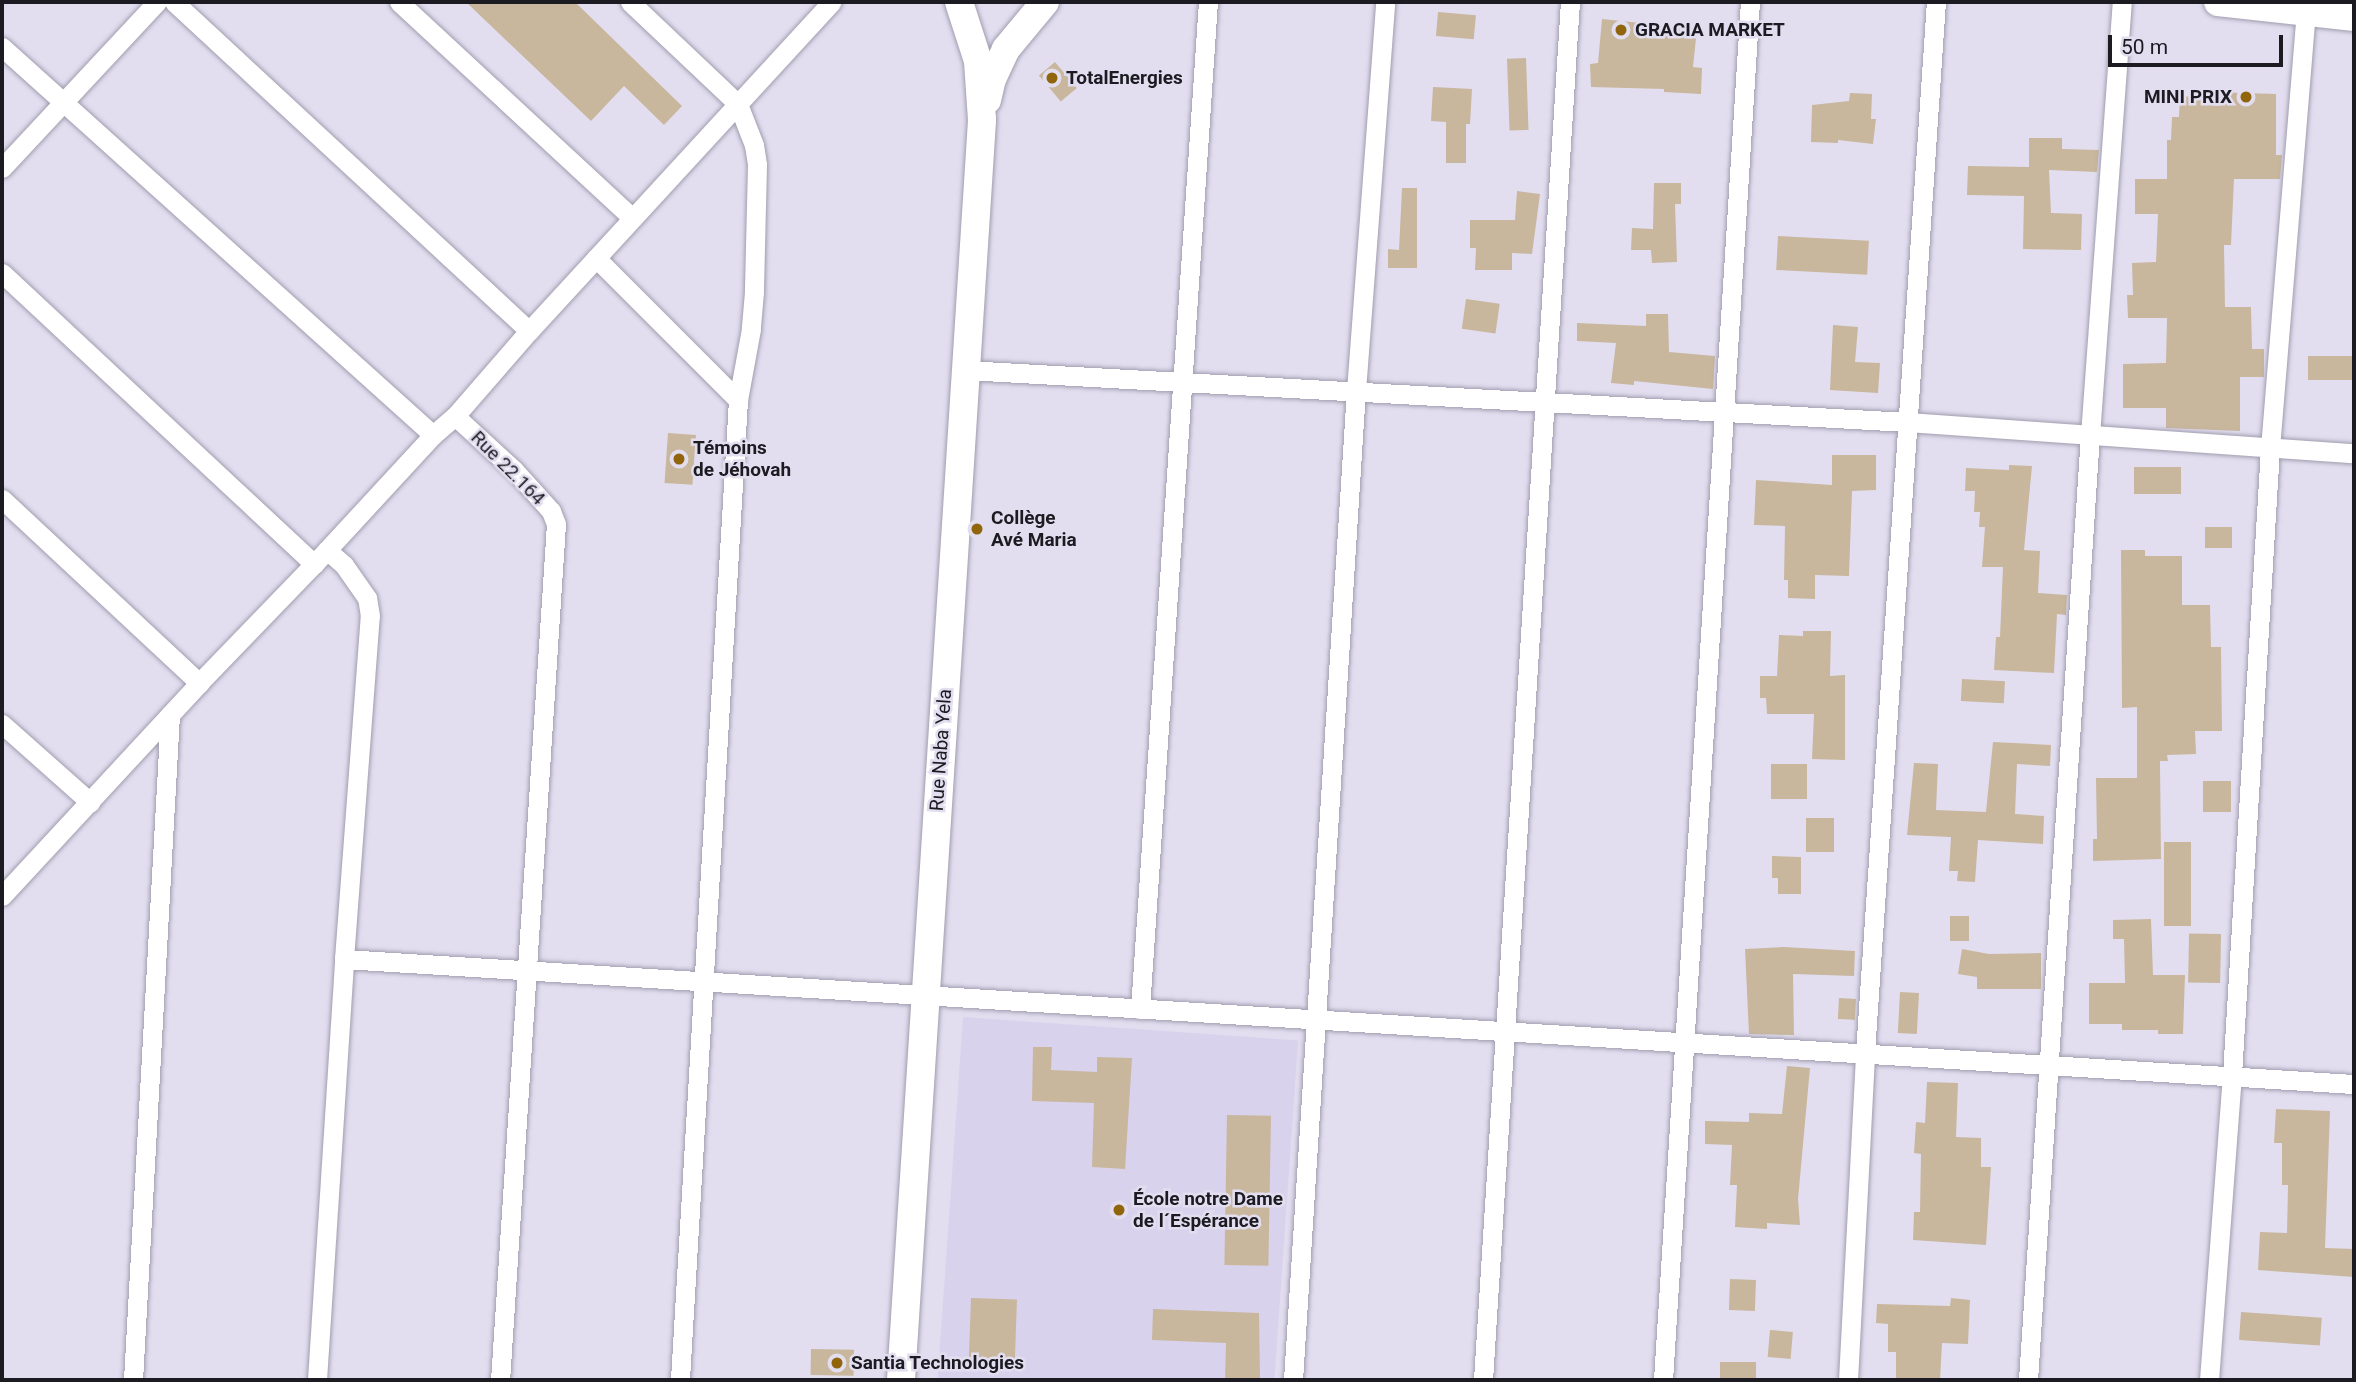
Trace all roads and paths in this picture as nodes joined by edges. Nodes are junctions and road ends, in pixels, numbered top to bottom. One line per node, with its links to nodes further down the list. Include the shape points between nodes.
1 (157, 2): 18 (street)
2 (174, 2): 25 (street)
3 (399, 2): 22 (street)
4 (630, 2): 19 (street)
5 (832, 2): 19 (street)
6 (959, 2): 20 (street, via 978,61)
7 (1045, 2): 20 (street, via 1006,49 992,79)
8 (1208, 2): 27 (street)
9 (1385, 2): 28 (street)
10 (1570, 2): 30 (street)
11 (1750, 2): 31 (street)
12 (1936, 2): 33 (street)
13 (2122, 2): 35 (street)
14 (2218, 2): 15 (street)
15 (2305, 7): 16 (street); 36 (street)
16 (2354, 17)
17 (2, 47): 18 (street)
18 (63, 102): 21 (street); 34 (street)
19 (738, 104): 22 (street); 29 (street, via 757,165 751,329)
20 (982, 120): 26 (street, Rue Naba Yela)
21 (2, 168)
22 (632, 218): 23 (street)
23 (596, 258): 25 (street); 29 (street)
24 (2, 273): 39 (street)
25 (529, 331): 32 (street)
26 (965, 370): 27 (street); 48 (street, Rue Naba Yela)
27 (1181, 382): 28 (street); 49 (street)
28 (1356, 391): 30 (street); 50 (street)
29 (738, 400): 47 (street)
30 (1544, 401): 31 (street); 51 (street)
31 (1725, 412): 33 (street); 52 (street)
32 (455, 416): 34 (street); 46 (street, Rue 22.164, via 530,487 556,524)
33 (1906, 422): 35 (street); 53 (street)
34 (433, 435): 39 (street)
35 (2090, 435): 36 (street); 54 (street)
36 (2270, 448): 37 (street); 55 (street)
37 (2354, 453)
38 (2, 499): 40 (street)
39 (321, 557): 40 (street); 45 (street, via 344,565 367,598 370,616)
40 (198, 683): 41 (street)
41 (170, 715): 43 (street); 57 (street)
42 (2, 724): 43 (street)
43 (90, 802): 44 (street)
44 (2, 896)
45 (344, 959): 46 (street); 58 (street)
46 (526, 970): 47 (street); 59 (street)
47 (705, 981): 48 (street); 60 (street)
48 (926, 995): 49 (street); 61 (street, Rue Naba Yela)
49 (1140, 1009): 50 (street)
50 (1316, 1020): 51 (street); 62 (street)
51 (1505, 1032): 52 (street); 63 (street)
52 (1686, 1041): 53 (street); 64 (street)
53 (1866, 1053): 54 (street); 65 (street)
54 (2048, 1065): 55 (street); 66 (street)
55 (2232, 1075): 56 (street); 67 (street)
56 (2354, 1084)
57 (133, 1380)
58 (317, 1380)
59 (500, 1380)
60 (680, 1380)
61 (901, 1380)
62 (1293, 1380)
63 (1483, 1380)
64 (1663, 1380)
65 (1847, 1380)
66 (2028, 1380)
67 (2209, 1380)

